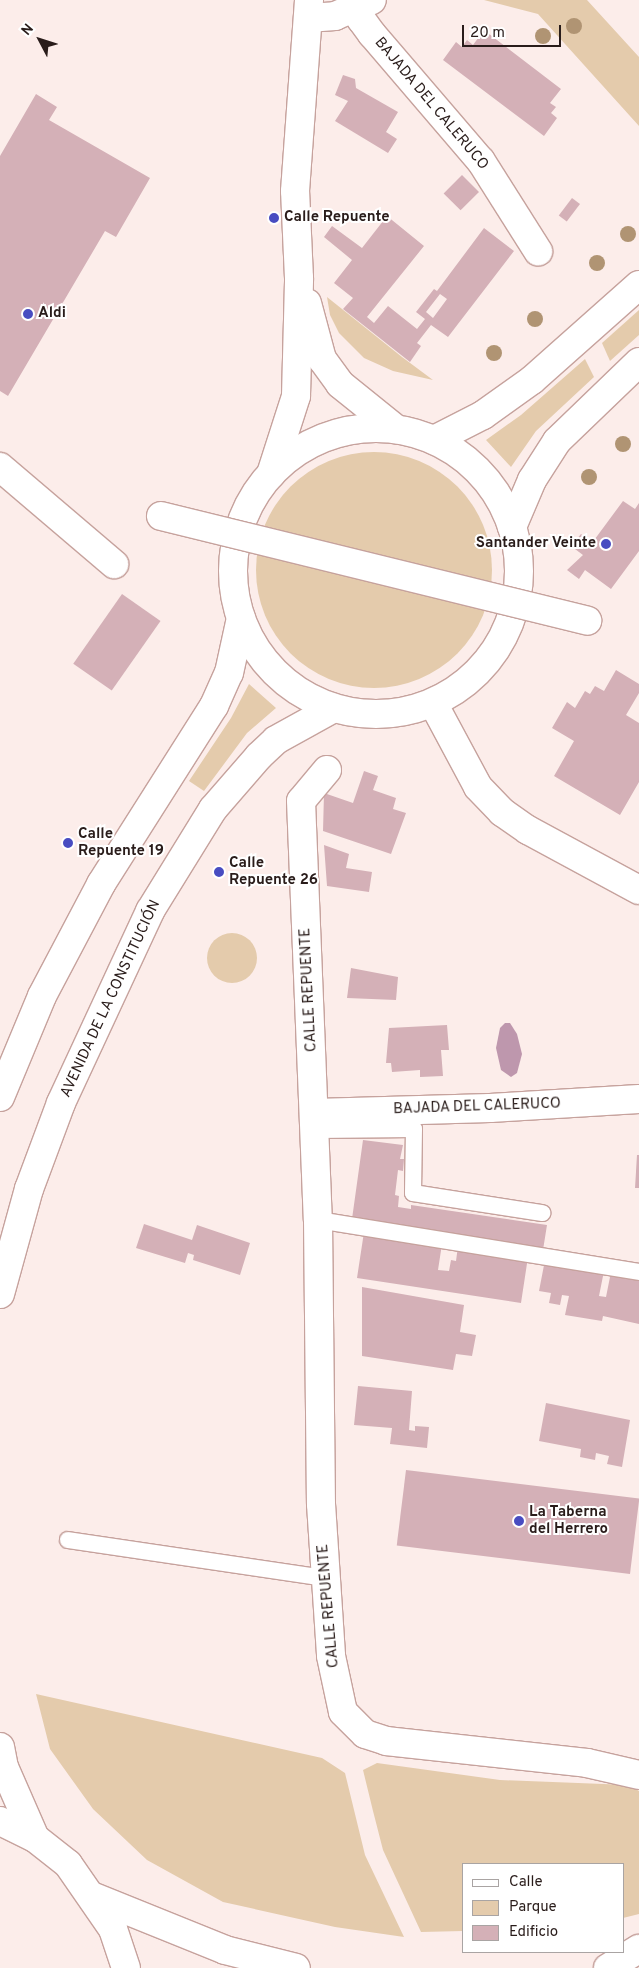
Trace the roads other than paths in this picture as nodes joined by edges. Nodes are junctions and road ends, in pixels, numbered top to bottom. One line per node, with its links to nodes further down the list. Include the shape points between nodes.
1 (361, 2): 2 (street, via 334,16); 3 (street, BAJADA DEL CALERUCO, via 372,34 482,161)
2 (308, 9): 4 (street, via 296,190)
3 (538, 251)
4 (300, 278): 7 (street, via 322,359 340,384); 10 (street, via 296,396)
5 (639, 285): 8 (street, via 532,380 483,415)
6 (639, 362): 12 (street, via 557,441 532,480)
7 (396, 429): 8 (street); 10 (street, via 370,426 322,438 294,451)
8 (434, 440): 12 (street, via 470,461 493,488)
9 (0, 467): 13 (street)
10 (271, 474): 14 (street, via 248,507 236,541 234,585)
11 (161, 516): 15 (street, bridge)
12 (512, 527): 16 (street, via 518,561 517,597 507,630 488,661 463,686)
13 (114, 564)
14 (241, 618): 17 (street, via 258,650 276,672 303,694); 20 (street, via 229,673 214,706 101,884 42,996)
15 (587, 621)
16 (433, 703): 17 (street, via 400,713 367,715); 19 (street, via 478,787 502,812 528,830)
17 (334, 708): 26 (street, AVENIDA DE LA CONSTITUCIÓN, via 276,740 259,756 213,809 150,911 61,1103 29,1189)
18 (327, 770): 22 (street, CALLE REPUENTE, via 301,801)
19 (639, 890)
20 (0, 1097)
21 (639, 1099): 22 (street, BAJADA DEL CALERUCO)
22 (315, 1122): 23 (lane, via 414,1130 413,1193); 24 (street, CALLE REPUENTE)
23 (542, 1213)
24 (318, 1220): 25 (lane); 28 (street, CALLE REPUENTE, via 321,1504)
25 (639, 1272)
26 (0, 1294)
27 (68, 1540): 28 (lane)
28 (326, 1578): 30 (street, CALLE REPUENTE, via 331,1656 343,1712 365,1734 386,1740 587,1763)
29 (0, 1747): 32 (street, via 4,1766)
30 (639, 1775)
31 (0, 1821): 32 (street)
32 (35, 1838): 33 (street, via 68,1864)
33 (94, 1897): 35 (street, via 113,1929); 36 (street, via 225,1950)
34 (639, 1949): 37 (street)
35 (126, 1968)
36 (296, 1968)
37 (608, 1968)

